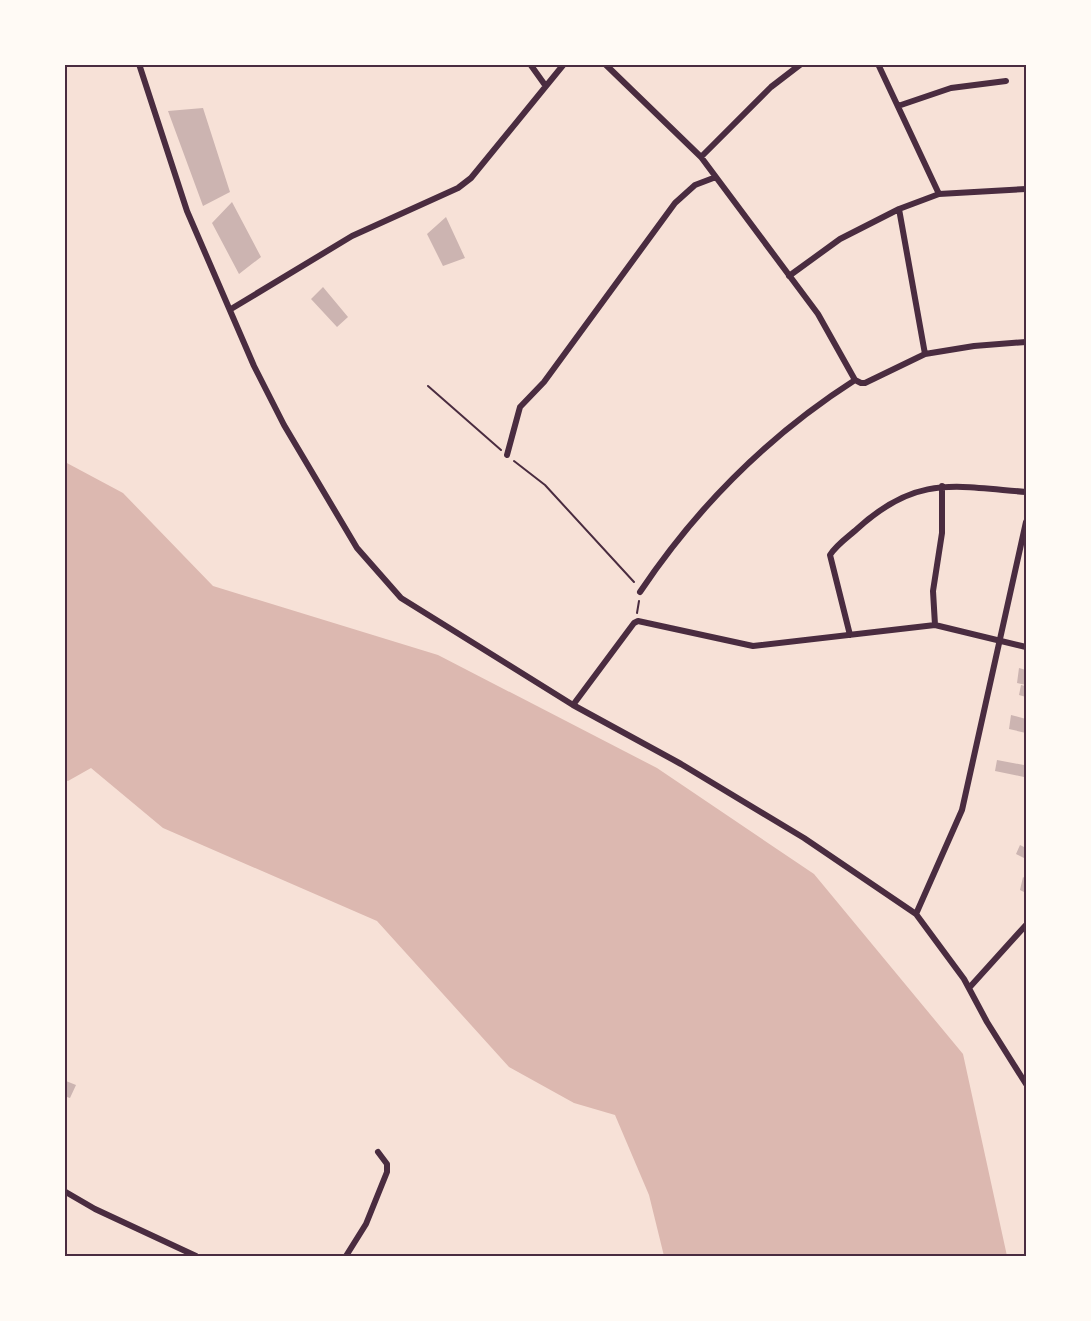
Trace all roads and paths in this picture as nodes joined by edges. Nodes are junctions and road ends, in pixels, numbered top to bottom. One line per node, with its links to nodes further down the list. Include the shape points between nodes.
1 (139, 64): 17 (street, via 187,211)
2 (530, 64): 9 (street)
3 (564, 64): 9 (street)
4 (606, 64): 11 (street)
5 (801, 64): 7 (street)
6 (878, 64): 10 (street)
7 (792, 67): 11 (street)
8 (1006, 81): 10 (street, via 951,88)
9 (545, 85): 17 (street, via 458,188 352,236)
10 (898, 106): 14 (street)
11 (701, 157): 12 (street)
12 (716, 177): 16 (street); 22 (street, via 696,185 675,203 544,382 520,407)
13 (1026, 189): 14 (street)
14 (939, 195): 15 (street)
15 (899, 209): 16 (street, via 840,238); 19 (street)
16 (789, 276): 20 (street, via 818,314)
17 (231, 309): 32 (street, via 284,425 357,548 401,598)
18 (1026, 342): 19 (street)
19 (925, 354): 20 (street, via 865,383)
20 (855, 380): 26 (street, via 747,463 686,529)
21 (428, 386): 22 (path)
22 (507, 455): 26 (path, via 545,485)
23 (942, 486): 24 (street); 28 (street, via 942,532 933,591); 29 (street, via 919,490 894,501 832,552)
24 (1026, 492)
25 (1026, 522): 30 (street)
26 (640, 592): 27 (path)
27 (635, 622): 29 (street, via 753,646); 32 (street)
28 (935, 625): 29 (street); 30 (street)
29 (850, 635)
30 (1000, 642): 31 (street); 33 (street, via 962,810)
31 (1026, 647)
32 (573, 705): 33 (street, via 804,838)
33 (916, 914): 35 (street)
34 (1026, 928): 35 (street)
35 (969, 988): 36 (street)
36 (1026, 1084)
37 (378, 1152): 40 (street, via 387,1164 387,1172 366,1224)
38 (64, 1191): 39 (street)
39 (196, 1257)
40 (346, 1257)

